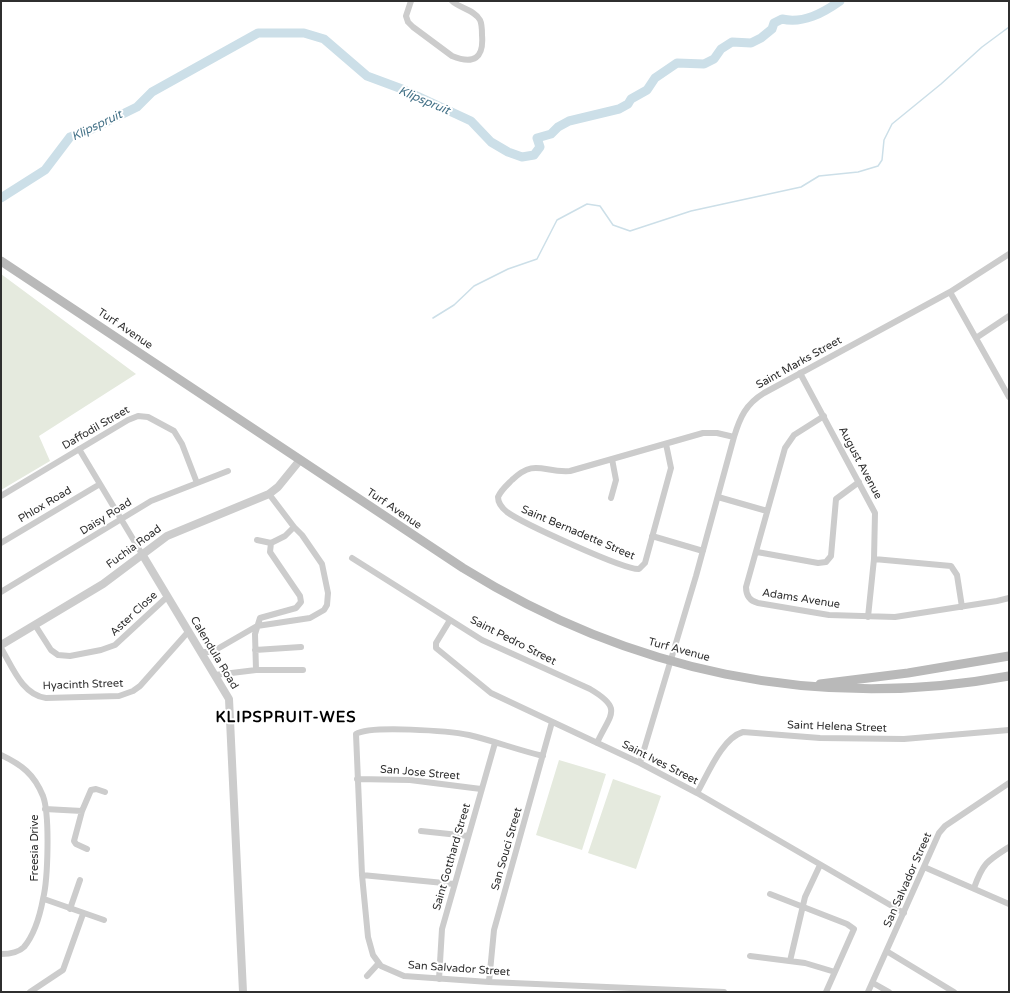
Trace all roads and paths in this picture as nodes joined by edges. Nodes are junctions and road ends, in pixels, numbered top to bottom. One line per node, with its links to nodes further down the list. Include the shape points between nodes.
1 (411, 1): 2 (street, via 406,16 410,25 452,56 474,59 483,49 481,20)
2 (452, 1)
3 (1009, 254): 5 (street, Saint Marks Street)
4 (1, 261): 15 (main road, Turf Avenue)
5 (950, 292): 7 (street); 8 (street, Saint Marks Street)
6 (1009, 316): 7 (street)
7 (976, 338): 9 (street)
8 (800, 373): 10 (street, August Avenue); 11 (street, Saint Marks Street, via 750,403 740,417)
9 (1009, 397)
10 (824, 416): 18 (street, August Avenue); 24 (street, Adams Avenue, via 794,435 786,444)
11 (734, 437): 12 (street, Saint Bernadette Street, via 710,432); 22 (street, Saint Marks Street)
12 (666, 444): 14 (street, Saint Bernadette Street); 27 (street, via 671,464)
13 (79, 449): 17 (street, Daffodil Street, via 132,418 148,416 176,433); 19 (street, Calendula Road); 21 (street, Daffodil Street)
14 (612, 459): 23 (street, via 616,480); 27 (street, Saint Bernadette Street, via 570,471 528,468 502,490 498,497 499,503 515,517 630,568 639,569 645,563)
15 (300, 460): 20 (street, Fuchia Road, via 278,488); 51 (main road, Turf Avenue, via 463,568 523,603 591,635)
16 (228, 471): 17 (street, Daisy Road)
17 (197, 482): 25 (street, Daisy Road, via 151,501)
18 (859, 482): 32 (street, via 836,500 830,556 826,562 818,564); 35 (street, August Avenue, via 875,513)
19 (100, 484): 25 (street, Calendula Road); 30 (street, Phlox Road)
20 (269, 494): 26 (street); 33 (street, Fuchia Road, via 172,533)
21 (1, 496)
22 (718, 497): 24 (street); 31 (street, Saint Marks Street)
23 (611, 498)
24 (767, 511): 32 (street, Adams Avenue)
25 (121, 520): 33 (street, Calendula Road); 36 (street, Daisy Road)
26 (294, 527): 29 (street, via 285,536); 43 (street, via 322,564 328,593 327,605 324,610 310,618)
27 (652, 536): 31 (street)
28 (257, 540): 29 (street)
29 (271, 543): 43 (street, via 270,552 300,596 301,605 263,616)
30 (1, 544)
31 (703, 551): 51 (street, Saint Marks Street)
32 (757, 552): 40 (street, Adams Avenue, via 746,587 748,596 754,602 811,613)
33 (142, 554): 37 (street, Calendula Road); 42 (street, Fuchia Road, via 103,584)
34 (352, 558): 41 (street, Saint Pedro Street)
35 (874, 559): 39 (street, via 951,566 957,575); 40 (street, August Avenue)
36 (1, 592)
37 (167, 597): 42 (street, Aster Close, via 116,645 101,650 66,657 58,655 51,650); 44 (street, Calendula Road)
38 (1009, 598): 39 (street, Adams Avenue)
39 (962, 607): 40 (street, Adams Avenue, via 906,616)
40 (868, 616)
41 (450, 620): 57 (street, Saint Ives Street, via 435,644 437,650 491,693); 60 (street, Saint Pedro Street, via 489,643 605,698 611,705 612,714)
42 (35, 625): 45 (street, Fuchia Road)
43 (257, 626): 48 (street); 49 (street, via 212,652)
44 (188, 632): 47 (street, Hyacinth Street, via 140,686 119,696 36,696 25,687); 49 (street, Calendula Road)
45 (1, 645)
46 (301, 647): 48 (street)
47 (1, 648)
48 (255, 650): 52 (street)
49 (201, 652): 54 (street, Calendula Road)
50 (1009, 656): 56 (main road, Turf Avenue)
51 (672, 661): 56 (main road, Turf Avenue, via 728,675); 63 (street, Saint Marks Street)
52 (256, 670): 53 (street); 54 (street)
53 (303, 670)
54 (214, 675): 100 (street, Calendula Road, via 227,695 230,710)
55 (1009, 676): 56 (main road, Turf Avenue, via 944,686 894,689 832,689)
56 (815, 685)
57 (552, 722): 60 (street, Saint Ives Street); 62 (street, San Souci Street)
58 (1009, 730): 68 (street, Saint Helena Street, via 904,739 820,738 743,732 734,735 726,743)
59 (495, 743): 62 (street); 64 (street, via 461,734 366,730 355,736); 66 (street, Saint Gotthard Street)
60 (597, 743): 63 (street, Saint Ives Street)
61 (1, 755): 69 (street, Freesia Drive, via 29,772 40,790)
62 (543, 756): 97 (street, San Souci Street, via 494,930)
63 (640, 763): 68 (street, Saint Ives Street)
64 (357, 779): 66 (street, San Jose Street, via 410,780); 77 (street)
65 (1009, 783): 76 (street, San Salvador Street, via 942,830)
66 (481, 789): 72 (street, Saint Gotthard Street)
67 (105, 792): 70 (street, via 91,790)
68 (697, 793): 75 (street, Saint Ives Street)
69 (45, 809): 70 (street); 82 (street, Freesia Drive)
70 (82, 811): 74 (street, via 74,841)
71 (421, 831): 72 (street)
72 (468, 836): 79 (street, Saint Gotthard Street)
73 (1009, 847): 80 (street, via 981,869)
74 (87, 849)
75 (820, 865): 84 (street, via 807,891); 86 (street, Saint Ives Street)
76 (924, 868): 80 (street); 86 (street, San Salvador Street)
77 (362, 875): 79 (street); 93 (street, via 368,942)
78 (80, 880): 85 (street)
79 (454, 884): 96 (street, Saint Gotthard Street, via 442,929)
80 (974, 888): 83 (street)
81 (770, 894): 84 (street)
82 (44, 899): 85 (street); 90 (street, Freesia Drive, via 32,935 21,949)
83 (1009, 904)
84 (803, 907): 92 (street); 94 (street, via 854,929)
85 (70, 909): 87 (street)
86 (904, 913): 89 (street, San Salvador Street)
87 (83, 914): 88 (street); 99 (street, via 63,970)
88 (104, 920)
89 (888, 952): 98 (street, San Salvador Street); 105 (street)
90 (1, 954)
91 (750, 956): 92 (street)
92 (790, 961): 94 (street, via 814,964)
93 (378, 964): 95 (street); 96 (street, San Salvador Street, via 390,972 404,976)
94 (835, 972): 102 (street)
95 (367, 976)
96 (439, 979): 97 (street, San Salvador Street)
97 (489, 982): 101 (street, San Salvador Street)
98 (873, 983): 103 (street, San Salvador Street); 104 (street)
99 (30, 992)
100 (243, 992)
101 (724, 992)
102 (826, 992)
103 (868, 992)
104 (889, 992)
105 (954, 992)

